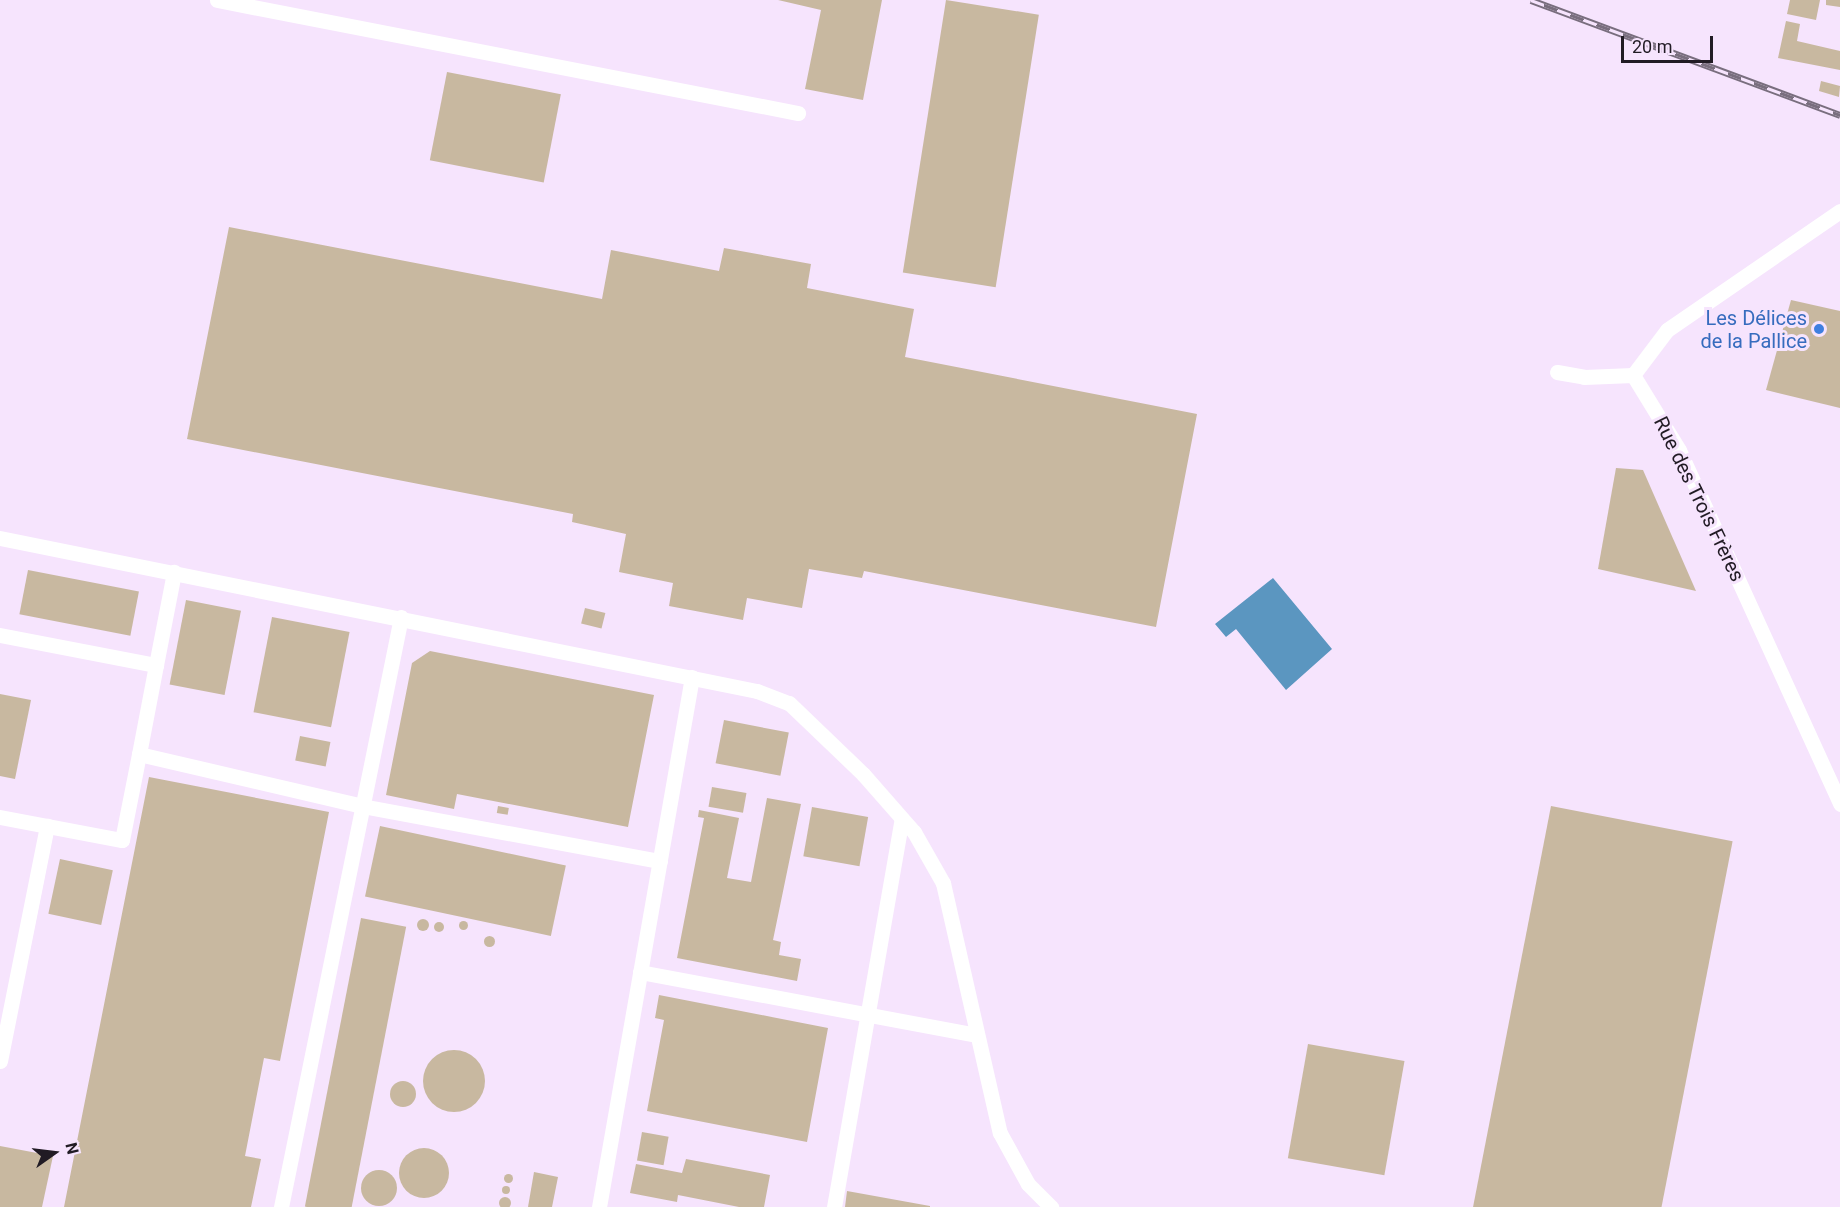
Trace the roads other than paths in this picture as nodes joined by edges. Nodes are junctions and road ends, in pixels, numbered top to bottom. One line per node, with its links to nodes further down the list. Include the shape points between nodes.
1 (216, 0): 2 (lane)
2 (798, 113)
3 (1840, 211): 5 (lane, via 1667,330)
4 (1557, 372): 5 (lane, via 1584,377)
5 (1633, 375): 13 (lane, Rue des Trois Frères, via 1678,450)
6 (0, 538): 7 (lane)
7 (174, 572): 8 (lane); 10 (lane)
8 (401, 617): 11 (lane); 14 (lane)
9 (0, 635): 10 (lane)
10 (156, 665): 12 (lane)
11 (692, 677): 16 (lane, via 757,691 789,703 863,774); 18 (lane)
12 (139, 754): 14 (lane); 17 (lane, via 122,840)
13 (1840, 804)
14 (362, 806): 18 (lane); 23 (lane)
15 (0, 817): 17 (lane)
16 (902, 819): 20 (lane); 21 (lane, via 943,883)
17 (47, 826): 22 (lane)
18 (660, 861): 19 (lane)
19 (640, 972): 20 (lane); 24 (lane)
20 (868, 1015): 21 (lane); 25 (lane)
21 (976, 1035): 26 (lane, via 1000,1133 1028,1184)
22 (0, 1061)
23 (281, 1207)
24 (599, 1207)
25 (834, 1207)
26 (1051, 1207)

